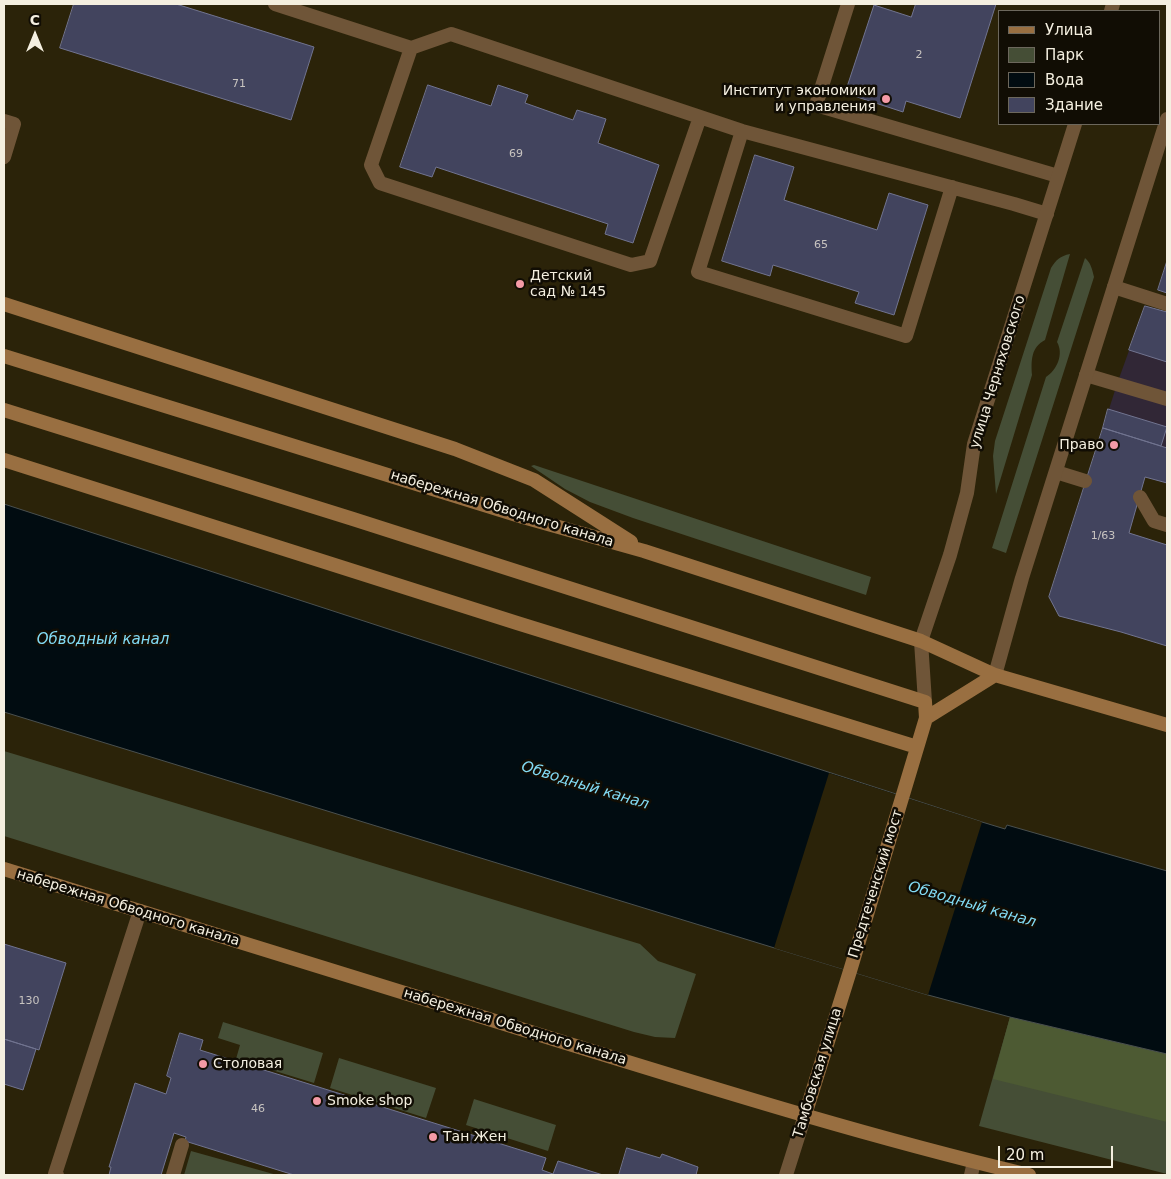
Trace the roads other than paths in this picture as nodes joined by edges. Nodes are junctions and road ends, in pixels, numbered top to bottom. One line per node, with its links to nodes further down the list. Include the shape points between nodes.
1 (275, 4): 3 (street)
2 (848, 4): 11 (street, via 816,105)
3 (411, 48): 4 (street, via 451,34); 4 (street, via 371,165 380,183 631,265 650,261)
4 (700, 117): 8 (street)
5 (1167, 119): 9 (street)
6 (4, 121): 10 (street, via 14,124)
7 (1075, 125): 11 (street, улица Черняховского)
8 (742, 131): 12 (street); 12 (street, via 698,272 906,336)
9 (1164, 144): 14 (street)
10 (4, 157)
11 (1058, 176): 13 (street, улица Черняховского)
12 (952, 187): 13 (street)
13 (1047, 214): 27 (street, улица Черняховского, via 974,444 967,493)
14 (1114, 287): 16 (street); 18 (street)
15 (4, 304): 26 (main road, via 455,449 534,480)
16 (1167, 304)
17 (4, 356): 26 (main road, набережная Обводного канала, via 523,517)
18 (1086, 375): 19 (street); 22 (street)
19 (1167, 399)
20 (4, 410): 29 (main road)
21 (4, 460): 32 (main road)
22 (1056, 472): 23 (street); 28 (street)
23 (1085, 481)
24 (1140, 497): 25 (street, via 1154,521)
25 (1167, 525)
26 (644, 551): 27 (main road, набережная Обводного канала)
27 (921, 641): 28 (main road, набережная Обводного канала); 29 (street, улица Черняховского)
28 (995, 675): 30 (main road); 31 (main road, набережная Обводного канала)
29 (925, 702): 30 (main road, улица Черняховского)
30 (926, 718): 32 (main road, улица Черняховского)
31 (1167, 725)
32 (917, 747): 33 (main road, улица Черняховского)
33 (902, 796): 36 (main road, Предтеченский мост)
34 (4, 869): 35 (main road, набережная Обводного канала)
35 (140, 911): 37 (main road, набережная Обводного канала); 40 (street)
36 (850, 971): 37 (main road, Тамбовская улица)
37 (805, 1116): 39 (main road, набережная Обводного канала); 42 (street, Тамбовская улица)
38 (182, 1145): 41 (street)
39 (973, 1169): 43 (main road, набережная Обводного канала)
40 (54, 1175)
41 (173, 1175)
42 (786, 1175)
43 (1029, 1175)

